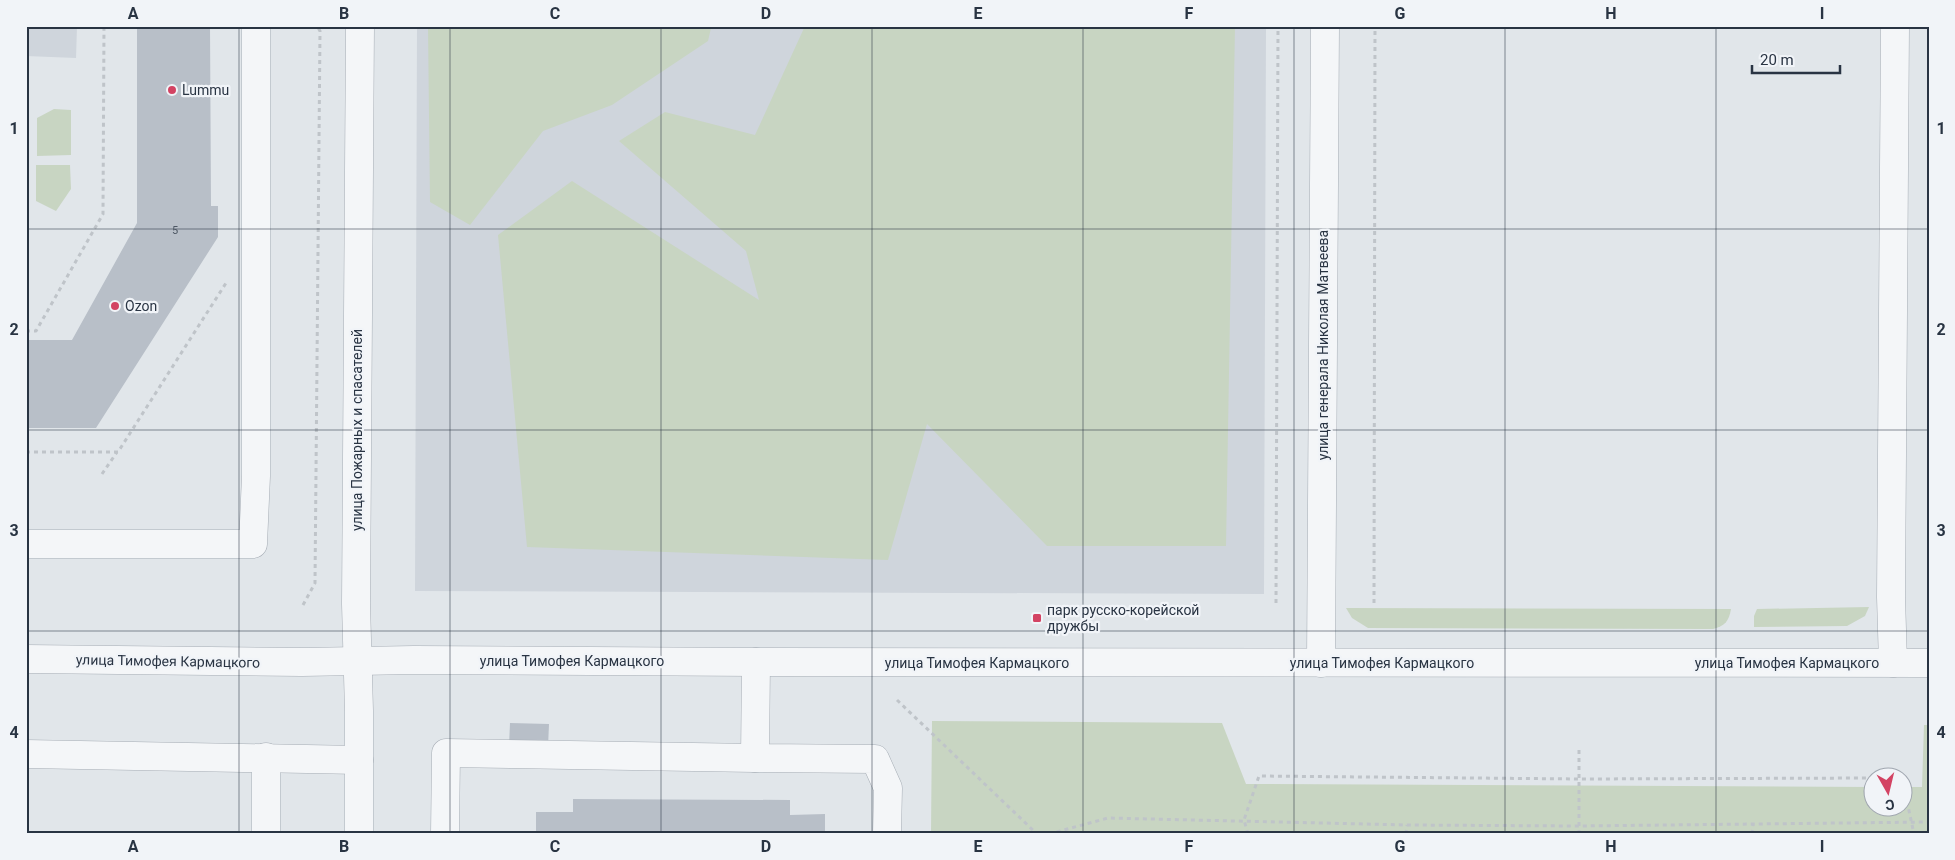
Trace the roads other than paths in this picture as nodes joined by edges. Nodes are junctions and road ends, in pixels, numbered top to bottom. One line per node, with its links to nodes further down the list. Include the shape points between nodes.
1 (256, 26): 5 (street, via 256,466 253,544)
2 (360, 26): 7 (street, улица Пожарных и спасателей)
3 (1325, 26): 9 (street, улица генерала Николая Матвеева)
4 (1895, 26): 10 (street)
5 (26, 544)
6 (26, 659): 7 (street, улица Тимофея Кармацкого)
7 (358, 661): 8 (street, улица Тимофея Кармацкого); 15 (street, улица Пожарных и спасателей)
8 (756, 662): 9 (street, улица Тимофея Кармацкого); 14 (street)
9 (1321, 663): 10 (street, улица Тимофея Кармацкого)
10 (1892, 663): 11 (street, улица Тимофея Кармацкого)
11 (1929, 663)
12 (26, 754): 13 (street)
13 (266, 757): 15 (street); 16 (street)
14 (755, 758): 18 (street, via 446,753); 19 (street, via 875,759 888,788)
15 (359, 760): 17 (street, улица Пожарных и спасателей)
16 (266, 834)
17 (359, 834)
18 (445, 834)
19 (887, 834)

